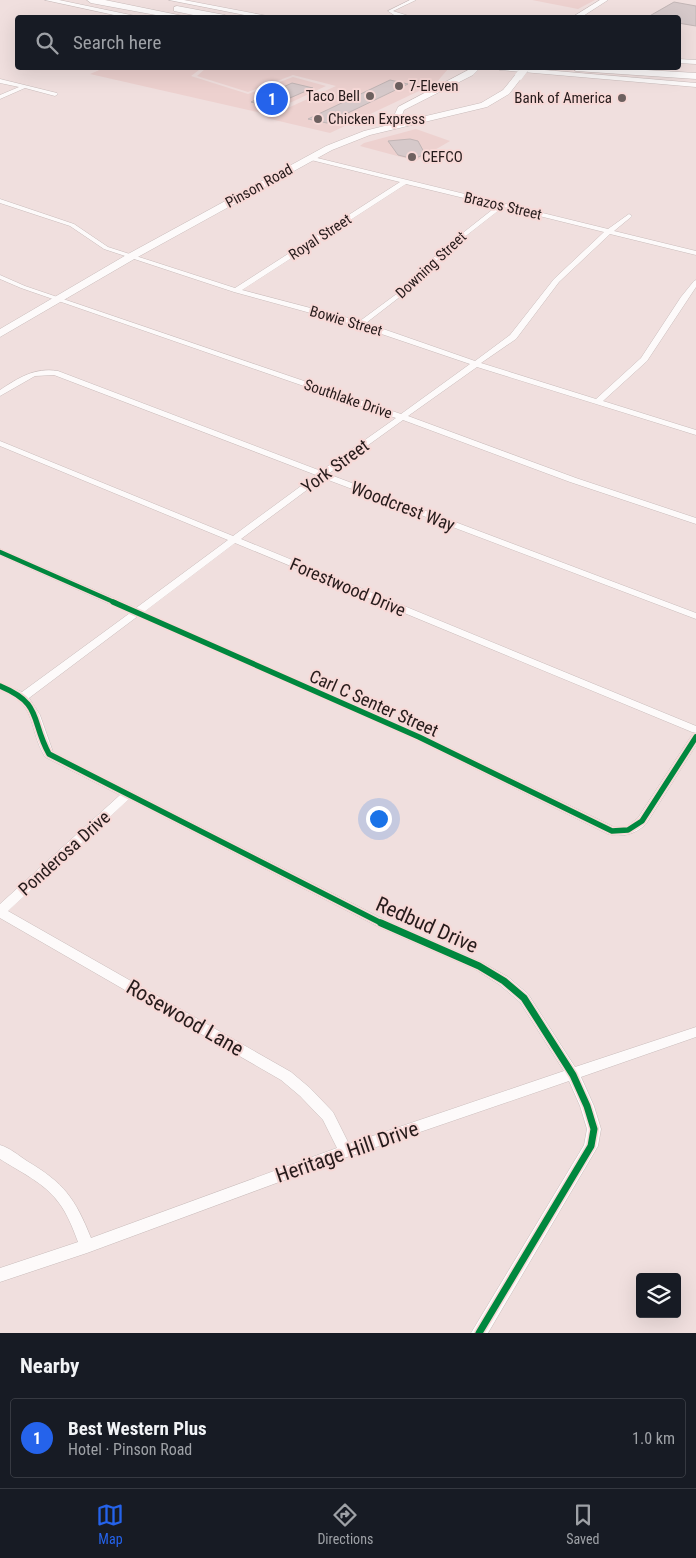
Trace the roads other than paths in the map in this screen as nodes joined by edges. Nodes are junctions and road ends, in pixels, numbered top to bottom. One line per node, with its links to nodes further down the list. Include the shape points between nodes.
1 (48, 0): 10 (main road)
2 (81, 0): 11 (highway)
3 (91, 0): 12 (highway)
4 (128, 0): 13 (highway)
5 (140, 0): 8 (highway)
6 (414, 0): 15 (street, via 390,11)
7 (605, 0): 16 (main road)
8 (164, 2): 9 (highway)
9 (218, 8): 14 (main road)
10 (126, 15)
11 (138, 15)
12 (173, 15)
13 (209, 15)
14 (258, 15)
15 (399, 15)
16 (579, 15)
17 (681, 61): 18 (main road)
18 (696, 62)
19 (681, 69): 24 (highway)
20 (474, 70): 31 (main road)
21 (521, 70): 27 (main road)
22 (524, 70): 33 (main road, Pinson Road, bridge, via 506,92 484,105)
23 (606, 70): 25 (highway)
24 (696, 70)
25 (696, 76)
26 (0, 81): 29 (street)
27 (648, 82): 28 (highway)
28 (696, 83)
29 (24, 87): 30 (street); 32 (street)
30 (55, 94)
31 (427, 95): 33 (main road, via 400,111 398,116); 34 (main road, via 392,110 389,116)
32 (0, 97)
33 (407, 123): 34 (main road, Pinson Road)
34 (393, 127): 35 (main road, Pinson Road, via 349,139)
35 (309, 158): 36 (street, Brazos Street); 42 (main road, Pinson Road)
36 (403, 182): 38 (street, Brazos Street); 45 (street, Royal Street)
37 (0, 201): 42 (street, Bowie Street, via 72,225 106,248)
38 (502, 205): 40 (street, Brazos Street); 47 (street, Downing Street, via 442,252 408,288)
39 (629, 216): 40 (street, York Street)
40 (609, 231): 41 (street, Brazos Street); 49 (street, York Street, via 558,278 522,329)
41 (696, 253)
42 (132, 256): 45 (street, Bowie Street); 46 (main road, Pinson Road)
43 (1, 278): 46 (street, Southlake Drive)
44 (696, 282): 51 (street, via 644,360)
45 (236, 290): 47 (street, Bowie Street)
46 (57, 299): 48 (main road, Pinson Road); 52 (street, Southlake Drive)
47 (361, 324): 49 (street, Bowie Street)
48 (0, 334)
49 (476, 364): 51 (street, Bowie Street); 52 (street, York Street)
50 (0, 394): 55 (street, Woodcrest Way, via 37,372 55,373)
51 (598, 402): 53 (street, Bowie Street)
52 (401, 418): 55 (street, York Street); 56 (street, Southlake Drive)
53 (696, 434)
54 (0, 444): 57 (street, Forestwood Drive)
55 (321, 475): 57 (street, York Street); 60 (street, Woodcrest Way)
56 (696, 521)
57 (236, 540): 59 (street, York Street); 63 (street, Forestwood Drive)
58 (0, 552): 59 (street, Carl C Senter Street)
59 (136, 613): 62 (street, York Street); 64 (street, Carl C Senter Street, via 419,737 612,832 633,830 642,821)
60 (696, 616)
61 (0, 686): 62 (street)
62 (24, 698): 65 (street, Redbud Drive, via 36,714 42,743 49,754)
63 (696, 730)
64 (696, 737)
65 (127, 795): 66 (street, Ponderosa Drive); 68 (street, Redbud Drive, via 504,981 524,998)
66 (0, 912): 70 (street, Rosewood Lane, via 286,1076 328,1116)
67 (696, 1032): 68 (street, Heritage Hill Drive)
68 (573, 1075): 70 (street, Heritage Hill Drive); 73 (street, Redbud Drive, via 594,1129 591,1146)
69 (0, 1151): 71 (street, via 62,1196)
70 (346, 1151): 71 (street, Heritage Hill Drive)
71 (87, 1246): 72 (street, Heritage Hill Drive)
72 (0, 1274)
73 (479, 1333)

